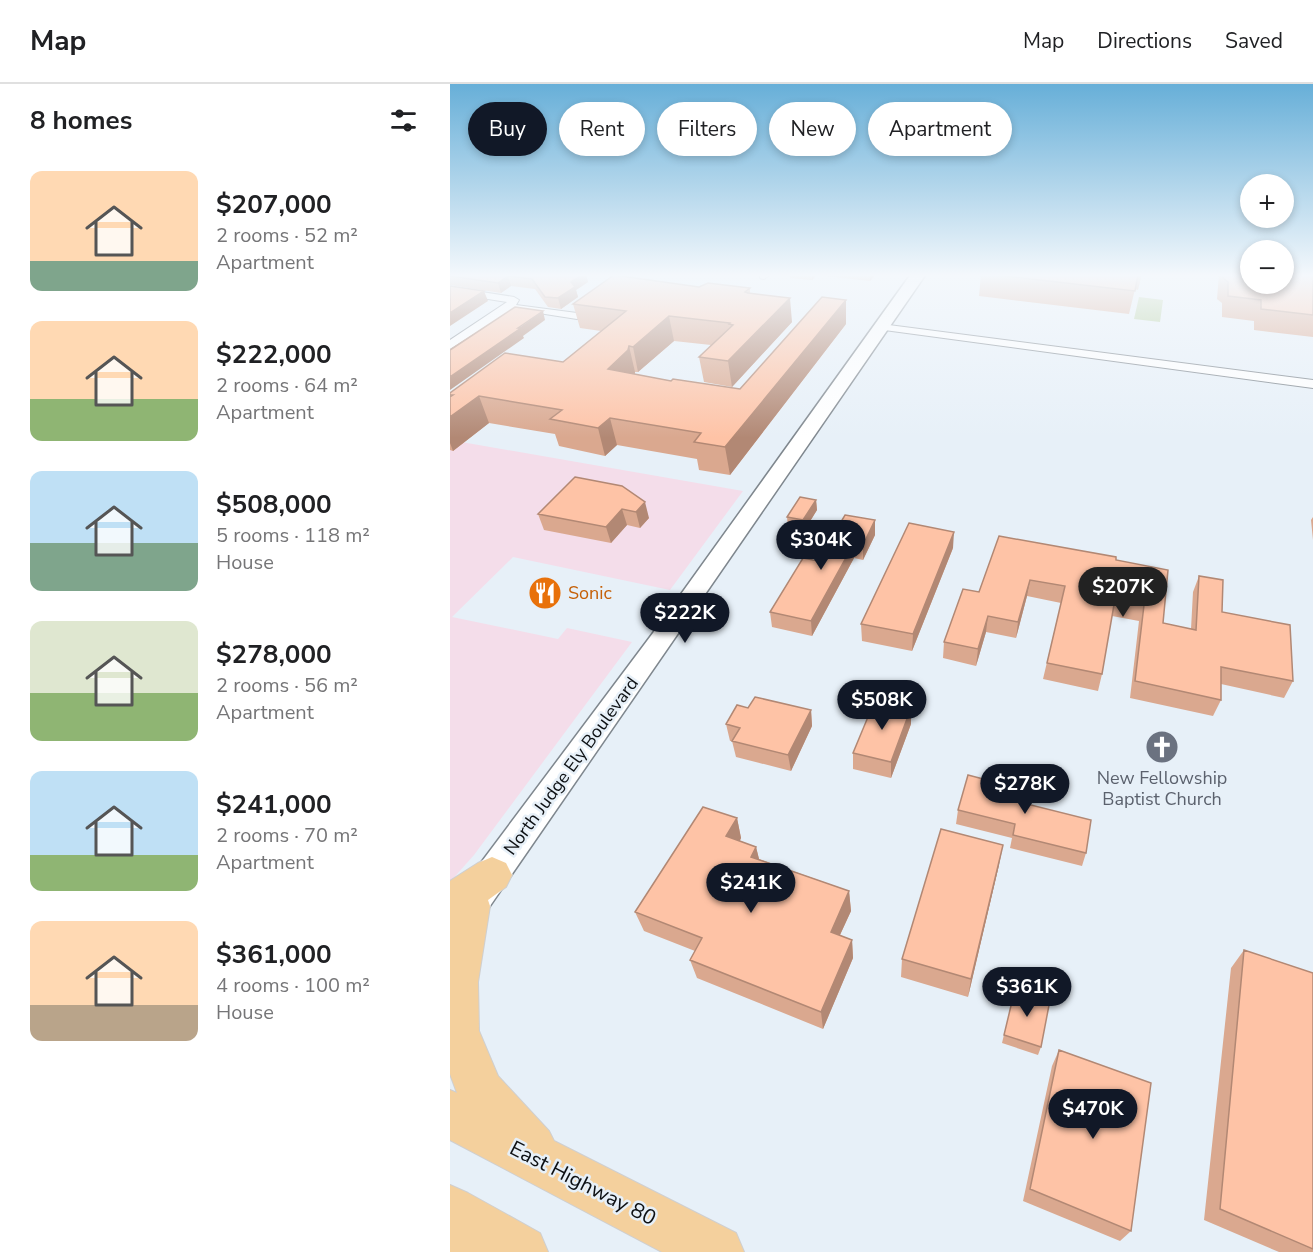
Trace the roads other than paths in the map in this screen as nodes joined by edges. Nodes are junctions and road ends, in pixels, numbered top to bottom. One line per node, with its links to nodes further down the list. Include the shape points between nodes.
1 (476, 329): 4 (street)
2 (880, 329): 6 (main road, North Judge Ely Boulevard, via 669,628)
3 (892, 329): 5 (street)
4 (450, 345)
5 (1313, 384)
6 (465, 904): 8 (main road, via 456,982 456,1032 482,1093)
7 (450, 1114): 8 (main road, East Highway 80)
8 (547, 1164): 13 (main road, East Highway 80)
9 (450, 1211): 12 (main road)
10 (450, 1243): 11 (main road)
11 (505, 1252)
12 (521, 1252)
13 (717, 1252)

